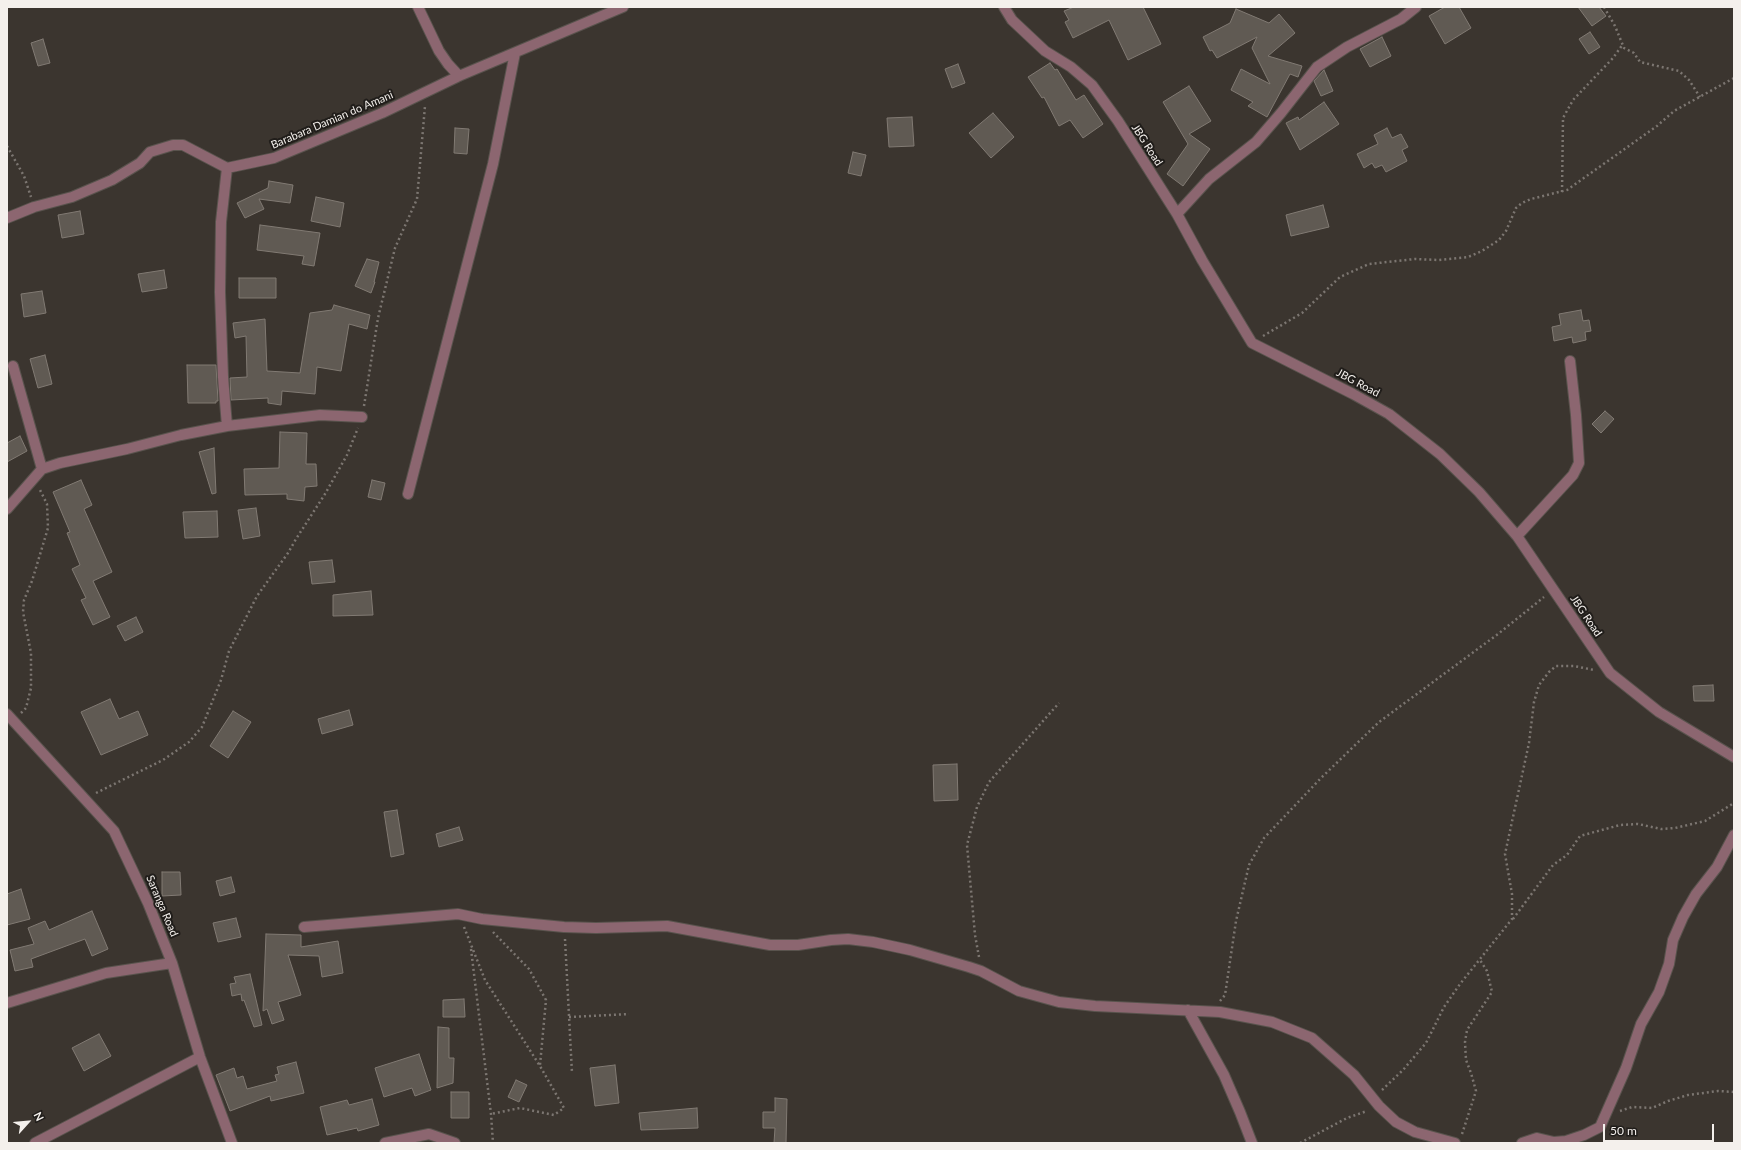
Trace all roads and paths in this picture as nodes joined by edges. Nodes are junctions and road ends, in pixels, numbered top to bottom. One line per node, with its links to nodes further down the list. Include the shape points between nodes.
1 (418, 7): 8 (street, via 439,51)
2 (622, 7): 7 (street, Barabara Damian do Amani)
3 (1004, 7): 16 (street, JBG Road, via 1012,20 1045,51 1071,67 1092,85)
4 (1416, 7): 16 (street, via 1401,19 1347,47 1317,67 1256,142 1209,179)
5 (1604, 7): 6 (path)
6 (1623, 44): 11 (path, via 1640,62 1679,71 1689,80); 14 (path, via 1573,100 1563,118)
7 (515, 53): 8 (street, Barabara Damian do Amani); 25 (street, via 493,164)
8 (459, 76): 10 (street, Barabara Damian do Amani)
9 (1734, 78): 11 (path)
10 (426, 91): 13 (street, Barabara Damian do Amani, via 382,113 274,158); 21 (path, via 417,199 395,248 379,311)
11 (1700, 97): 14 (path, via 1674,111 1646,134)
12 (7, 146): 15 (path, via 24,176)
13 (227, 168): 15 (street, via 184,144 173,144 150,152 140,163 112,180 72,197); 22 (street, via 221,222 220,292)
14 (1562, 192): 18 (path, via 1522,203 1516,208 1499,240 1468,257 1369,264 1340,277 1302,313)
15 (34, 207): 17 (street)
16 (1177, 214): 18 (street, JBG Road)
17 (7, 218)
18 (1252, 343): 27 (street, JBG Road, via 1389,414 1446,459)
19 (1570, 361): 27 (street, via 1579,463 1573,474)
20 (13, 366): 23 (street)
21 (362, 417): 22 (street, via 320,415); 33 (path, via 348,456 333,482 257,596 229,651 221,680 202,727 189,742 163,760)
22 (227, 426): 23 (street)
23 (42, 469): 24 (street)
24 (33, 479): 26 (street); 31 (path, via 47,504 48,528 24,600 23,612 31,654 31,688 26,708)
25 (408, 494)
26 (7, 509)
27 (1517, 536): 28 (street, JBG Road)
28 (1554, 589): 29 (street, JBG Road); 47 (path, via 1380,722 1321,778 1264,838 1249,865 1236,922 1225,995 1217,1005)
29 (1610, 673): 32 (street, JBG Road, via 1659,712); 37 (path, via 1574,666 1556,666 1539,685 1505,854 1512,894)
30 (1059, 703): 44 (path, via 989,782 977,807 967,845 974,935)
31 (10, 718): 33 (street, Saranga Road)
32 (1734, 757)
33 (84, 798): 43 (street, Saranga Road, via 114,831 148,903)
34 (1734, 803): 37 (path, via 1705,821 1675,828 1620,825 1580,836 1567,855 1553,864)
35 (1734, 835): 56 (street, via 1717,867 1696,894 1683,917 1659,992 1641,1024 1626,1068)
36 (458, 914): 38 (street); 40 (street); 41 (path)
37 (1512, 919): 42 (path)
38 (482, 920): 39 (street); 51 (path, via 529,969 546,1000)
39 (564, 927): 44 (street, via 667,926 770,945 848,939 910,950); 49 (path)
40 (304, 928)
41 (471, 945): 51 (path, via 485,980); 55 (path)
42 (1480, 960): 54 (path, via 1444,1008 1426,1043); 57 (path, via 1487,971 1492,992 1467,1030 1466,1060 1476,1091 1466,1127)
43 (172, 964): 45 (street, via 106,973); 50 (street, Saranga Road)
44 (981, 971): 46 (street, via 1019,991 1059,1002)
45 (7, 1003)
46 (1188, 1010): 47 (street); 63 (street, via 1224,1075)
47 (1203, 1011): 54 (street, via 1272,1022 1312,1038 1354,1075)
48 (629, 1014): 49 (path)
49 (569, 1017): 52 (path)
50 (200, 1057): 58 (street); 59 (street, Saranga Road)
51 (540, 1066): 55 (path, via 564,1108 554,1115 520,1108)
52 (572, 1073)
53 (1734, 1092): 56 (path, via 1718,1091 1688,1095 1652,1108 1632,1107)
54 (1376, 1103): 57 (street, via 1396,1122 1415,1132); 64 (path)
55 (491, 1114): 62 (path)
56 (1605, 1115): 65 (street, via 1600,1127 1584,1135 1566,1141 1554,1142 1537,1138)
57 (1458, 1140)
58 (35, 1143)
59 (232, 1143)
60 (385, 1143): 61 (street, via 429,1134)
61 (455, 1143)
62 (493, 1143)
63 (1252, 1143)
64 (1300, 1143)
65 (1522, 1143)

